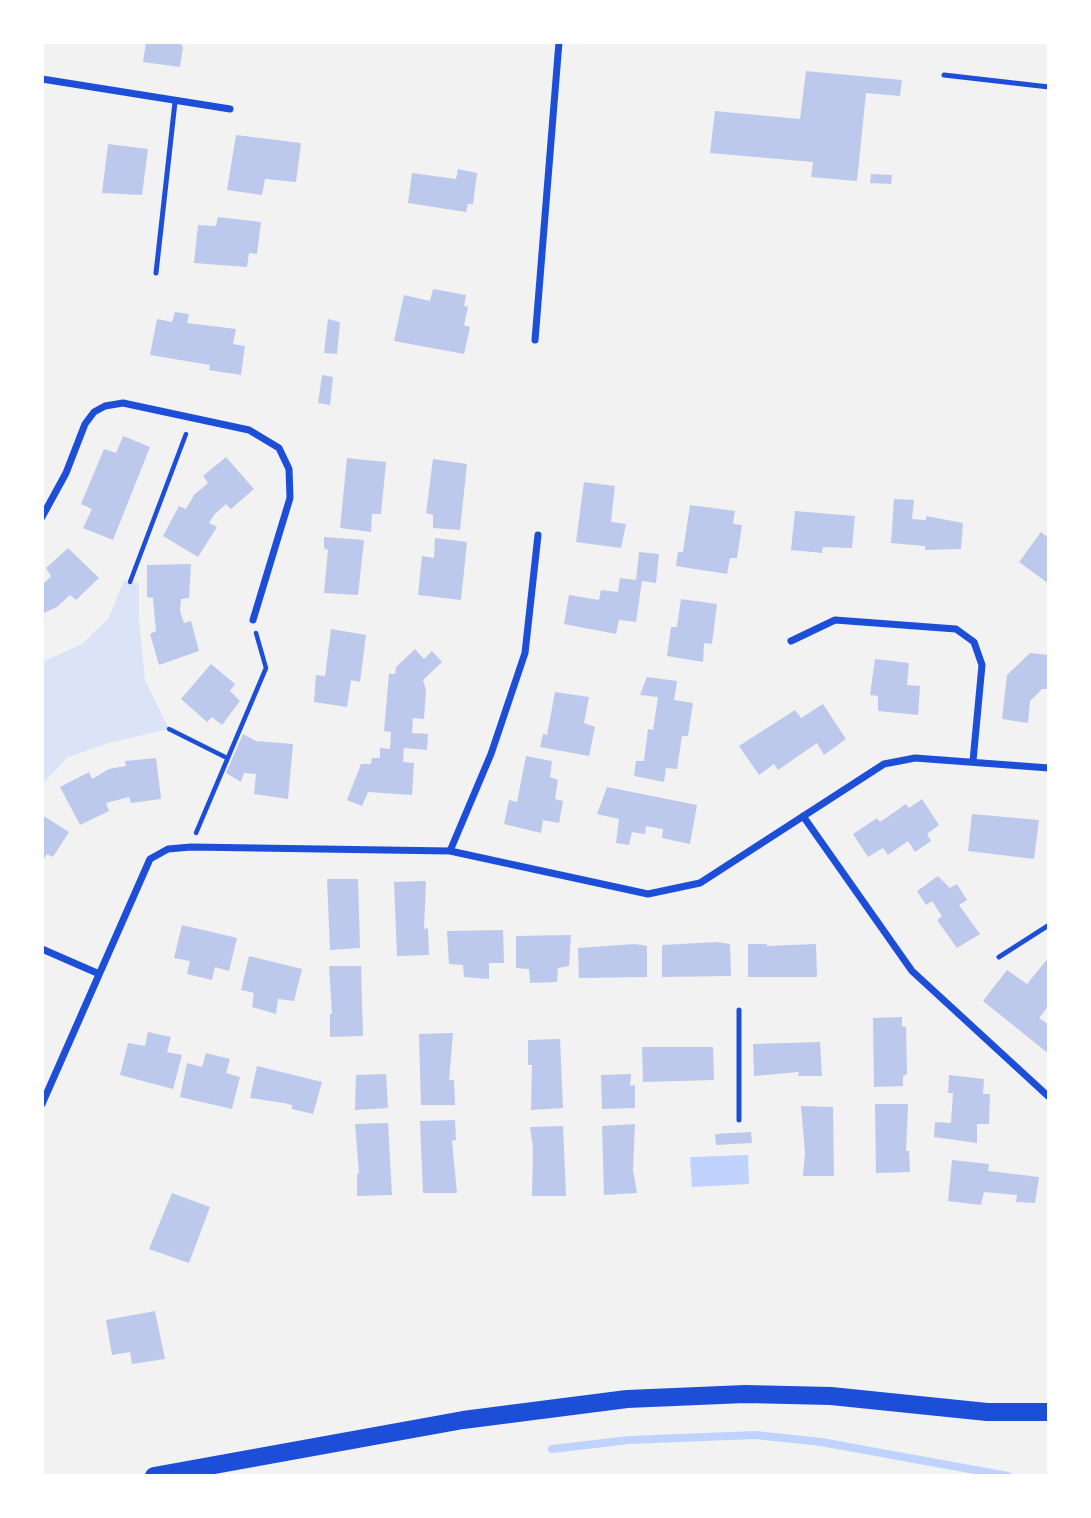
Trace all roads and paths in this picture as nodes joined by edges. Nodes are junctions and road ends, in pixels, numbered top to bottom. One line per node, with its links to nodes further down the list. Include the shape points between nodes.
1 (559, 42): 8 (street)
2 (944, 75): 4 (lane)
3 (42, 79): 5 (street)
4 (1049, 87)
5 (175, 102): 6 (street); 7 (lane)
6 (230, 109)
7 (156, 273)
8 (535, 340)
9 (192, 416): 10 (street, via 123,403 94,412); 12 (path); 13 (street, via 249,430 279,448 289,469 290,498)
10 (42, 517)
11 (538, 535): 21 (street, via 525,653 491,754)
12 (130, 582)
13 (253, 620): 16 (path, via 266,668)
14 (791, 641): 17 (street, via 835,620 956,629 974,642 982,665)
15 (169, 729): 16 (path)
16 (228, 758): 20 (path)
17 (972, 761): 18 (street); 19 (street, via 915,758 884,764)
18 (1049, 768)
19 (803, 816): 21 (street, via 700,883 649,894); 27 (street, via 912,971)
20 (191, 847): 21 (street); 25 (street, via 168,849 150,859)
21 (450, 851)
22 (1049, 925): 24 (lane)
23 (42, 949): 25 (street)
24 (999, 957)
25 (97, 973): 28 (street)
26 (738, 1010): 29 (lane)
27 (1049, 1097)
28 (42, 1104)
29 (739, 1120)
30 (987, 1412): 31 (main road); 32 (main road); 33 (main road, via 831,1395 627,1399 463,1420)
31 (1049, 1412)
32 (1049, 1425)
33 (154, 1476)

